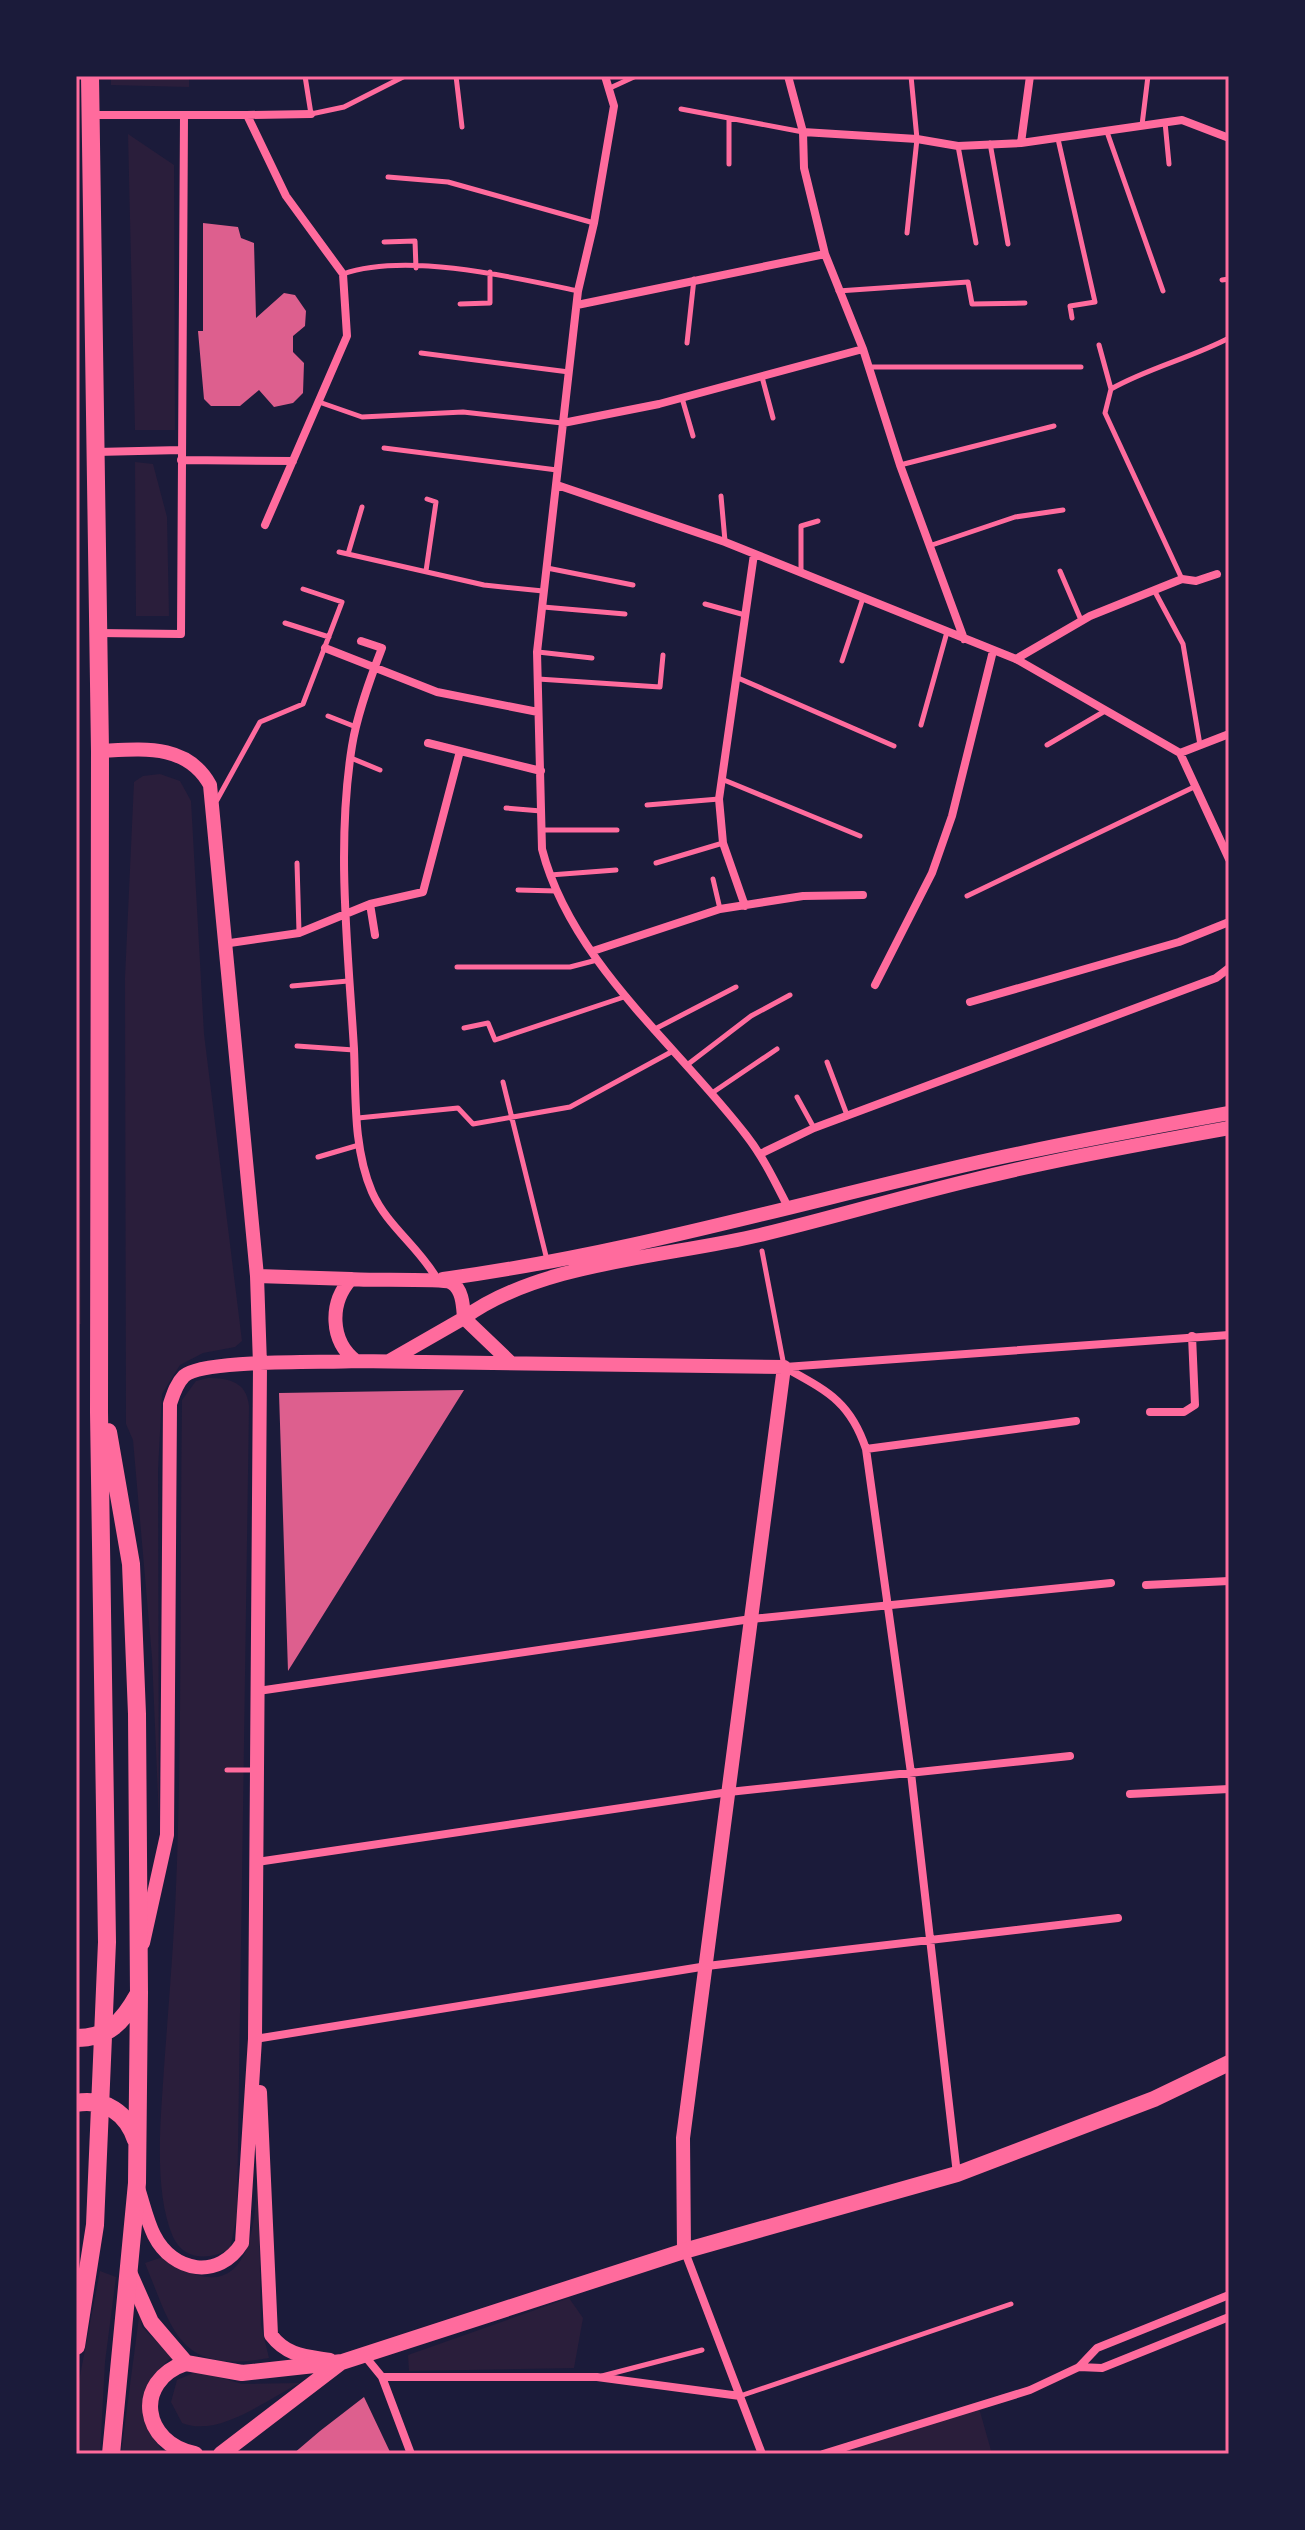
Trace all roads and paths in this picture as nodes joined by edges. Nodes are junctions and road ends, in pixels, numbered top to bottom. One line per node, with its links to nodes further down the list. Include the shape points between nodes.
1 (90, 76): 14 (main road)
2 (305, 76): 13 (lane)
3 (405, 76): 13 (lane, via 344,107)
4 (456, 76): 20 (lane)
5 (605, 76): 11 (street)
6 (636, 76): 11 (lane)
7 (788, 76): 21 (street)
8 (911, 76): 24 (lane)
9 (1030, 76): 27 (street)
10 (1148, 76): 19 (lane)
11 (610, 88): 32 (street, via 614,106)
12 (681, 109): 17 (lane)
13 (311, 114): 16 (street)
14 (90, 115): 15 (street); 66 (main road)
15 (184, 115): 16 (street); 67 (street)
16 (247, 115): 40 (street, via 286,196)
17 (729, 120): 21 (lane); 29 (lane)
18 (1165, 121): 19 (street); 23 (street, via 1182,120); 30 (lane)
19 (1142, 125): 22 (street)
20 (462, 127)
21 (803, 132): 24 (street); 37 (street, via 804,168)
22 (1107, 132): 25 (street); 44 (lane)
23 (1229, 138)
24 (917, 139): 28 (street); 33 (lane)
25 (1058, 139): 27 (street); 48 (lane, via 1095,302 1070,306)
26 (990, 142): 27 (street); 28 (street); 36 (lane)
27 (1021, 143)
28 (958, 146): 35 (lane)
29 (729, 164)
30 (1169, 164)
31 (388, 177): 32 (lane, via 448,182)
32 (594, 223): 42 (street)
33 (907, 233)
34 (384, 242): 38 (lane, via 415,241)
35 (976, 243)
36 (1008, 244)
37 (825, 254): 41 (street); 43 (street)
38 (416, 268): 39 (lane); 40 (lane, via 364,267)
39 (490, 272): 42 (lane); 46 (lane, via 490,303)
40 (343, 274): 60 (street, via 347,336)
41 (694, 278): 47 (street); 50 (lane)
42 (578, 291): 47 (street)
43 (837, 291): 45 (lane, via 968,282 972,304); 52 (street)
44 (1163, 291)
45 (1025, 303)
46 (460, 304)
47 (577, 305): 56 (street)
48 (1072, 318)
49 (1229, 338): 58 (lane)
50 (687, 343)
51 (1099, 345): 58 (lane)
52 (863, 349): 54 (street); 57 (street)
53 (421, 353): 56 (lane)
54 (868, 367): 55 (lane); 69 (street)
55 (1081, 367)
56 (569, 372): 62 (street)
57 (762, 377): 59 (street); 61 (lane)
58 (1111, 389): 88 (lane, via 1105,413)
59 (682, 398): 62 (street); 64 (lane)
60 (319, 402): 62 (lane, via 362,417 463,412); 68 (street)
61 (773, 418)
62 (563, 423): 70 (street)
63 (1054, 426): 69 (lane)
64 (693, 436)
65 (384, 448): 70 (lane)
66 (95, 452): 67 (street); 101 (main road)
67 (181, 455): 68 (street); 101 (street, via 181,634)
68 (293, 461): 77 (street)
69 (900, 465): 79 (street)
70 (558, 470): 71 (street)
71 (557, 485): 78 (street); 83 (street)
72 (721, 496): 78 (lane)
73 (427, 499): 84 (lane, via 436,502)
74 (362, 507): 81 (lane)
75 (1063, 510): 79 (lane, via 1015,517)
76 (818, 521): 86 (lane, via 801,526)
77 (265, 525)
78 (725, 542): 82 (street)
79 (932, 545): 103 (street)
80 (339, 552): 81 (lane)
81 (348, 554): 84 (lane)
82 (754, 554): 86 (street); 97 (street)
83 (547, 568): 89 (lane); 92 (street)
84 (426, 571): 92 (lane, via 484,585)
85 (1060, 571): 98 (lane)
86 (801, 573): 93 (street)
87 (1217, 574): 88 (street)
88 (1182, 579): 91 (street)
89 (633, 585)
90 (303, 589): 102 (lane, via 342,602)
91 (1154, 590): 98 (street); 123 (lane, via 1183,644)
92 (543, 591): 95 (street)
93 (863, 598): 100 (street); 111 (lane)
94 (705, 604): 97 (lane)
95 (543, 607): 96 (lane); 107 (street)
96 (625, 614)
97 (746, 616): 113 (street)
98 (1081, 621): 110 (street)
99 (285, 623): 102 (lane)
100 (947, 632): 103 (street); 118 (lane)
101 (98, 633): 125 (main road)
102 (329, 637): 105 (lane)
103 (964, 639): 106 (street)
104 (361, 641): 112 (street, via 382,648)
105 (325, 648): 112 (street); 134 (lane, via 303,704 260,722)
106 (993, 651): 110 (street); 165 (street, via 932,873)
107 (537, 652): 109 (lane); 114 (street)
108 (663, 655): 114 (lane, via 660,687)
109 (592, 658)
110 (1016, 659): 115 (street)
111 (842, 661)
112 (375, 667): 116 (street, via 437,692); 119 (street)
113 (738, 678): 124 (lane); 131 (street)
114 (537, 679): 116 (street)
115 (1106, 711): 122 (lane); 127 (street)
116 (538, 712): 130 (street)
117 (328, 716): 119 (lane)
118 (921, 725)
119 (357, 727): 128 (street)
120 (1229, 734): 123 (street)
121 (428, 743): 126 (street)
122 (1047, 745)
123 (1200, 745): 127 (street)
124 (894, 746)
125 (100, 751): 134 (street, via 150,748 183,757 203,772); 205 (main road)
126 (460, 751): 130 (street); 152 (street, via 423,892)
127 (1180, 753): 132 (street)
128 (351, 758): 129 (lane); 155 (street)
129 (380, 770)
130 (541, 771): 137 (street)
131 (724, 780): 133 (street); 140 (lane)
132 (1194, 787): 142 (street); 151 (lane)
133 (719, 799): 135 (lane); 141 (street)
134 (214, 805): 159 (street)
135 (647, 805)
136 (506, 808): 137 (lane)
137 (542, 811): 138 (street)
138 (542, 830): 139 (lane); 146 (street)
139 (617, 830)
140 (860, 836)
141 (723, 843): 144 (lane); 153 (street)
142 (1229, 859)
143 (297, 863): 157 (lane)
144 (656, 863)
145 (616, 870): 146 (lane)
146 (549, 875): 149 (street)
147 (713, 879): 154 (lane)
148 (518, 890): 149 (lane)
149 (558, 892): 160 (street)
150 (863, 895): 153 (street, via 803,896)
151 (967, 896)
152 (370, 904): 155 (street); 158 (street)
153 (745, 906): 154 (street)
154 (720, 909): 160 (street)
155 (346, 915): 157 (street); 164 (street)
156 (1229, 922): 170 (street, via 1166,946)
157 (299, 933): 159 (street)
158 (375, 935)
159 (223, 944): 194 (street)
160 (593, 951): 161 (street)
161 (598, 960): 162 (lane, via 570,967); 168 (street)
162 (457, 967)
163 (1229, 968): 183 (street, via 1216,978)
164 (348, 981): 166 (lane); 175 (street)
165 (875, 985)
166 (292, 986)
167 (736, 987): 172 (lane)
168 (628, 995): 171 (lane, via 495,1040 488,1023); 172 (street)
169 (790, 995): 178 (lane, via 751,1016)
170 (970, 1002)
171 (464, 1028)
172 (652, 1030): 176 (street)
173 (297, 1046): 175 (lane)
174 (777, 1049): 180 (lane)
175 (354, 1050): 184 (street)
176 (673, 1051): 178 (street); 185 (lane, via 570,1107)
177 (827, 1062): 183 (lane)
178 (687, 1065): 180 (street)
179 (503, 1082): 185 (lane)
180 (711, 1093): 189 (street)
181 (797, 1097): 186 (lane)
182 (1229, 1113): 191 (street, via 967,1165)
183 (848, 1116): 186 (street)
184 (358, 1118): 185 (lane, via 458,1108 473,1124); 188 (street)
185 (512, 1120): 193 (lane)
186 (814, 1128): 189 (street)
187 (1229, 1128): 197 (street, via 974,1179 759,1235 553,1277 513,1288)
188 (360, 1145): 190 (lane); 196 (street, via 373,1194)
189 (760, 1154): 191 (street)
190 (318, 1157)
191 (789, 1209): 193 (street)
192 (762, 1251): 204 (lane)
193 (548, 1261): 196 (street)
194 (257, 1276): 195 (street); 203 (street)
195 (351, 1279): 196 (street); 200 (street, via 339,1292 335,1310 341,1345)
196 (437, 1279): 197 (street, via 458,1289)
197 (464, 1318): 201 (street); 202 (street)
198 (1229, 1335): 199 (street)
199 (1192, 1336): 204 (street); 206 (street, via 1195,1405 1184,1412)
200 (356, 1361): 201 (street); 203 (street)
201 (389, 1361): 202 (street)
202 (512, 1363): 204 (street)
203 (260, 1365): 214 (street); 225 (street, via 198,1368 184,1376 170,1404 167,1835)
204 (784, 1367): 208 (street, via 849,1409); 213 (street)
205 (100, 1386): 225 (main road, via 131,1564); 240 (main road, via 107,1942 95,2225)
206 (1150, 1412)
207 (1076, 1421): 208 (street)
208 (866, 1449): 212 (street)
209 (1229, 1581): 211 (street)
210 (1111, 1583): 212 (street)
211 (1146, 1585)
212 (888, 1607): 213 (street); 218 (street)
213 (751, 1619): 214 (street); 220 (street)
214 (258, 1691): 217 (street)
215 (1070, 1756): 218 (street)
216 (227, 1770): 217 (lane)
217 (257, 1770): 222 (street)
218 (911, 1773): 220 (street); 224 (street)
219 (1229, 1789): 221 (street)
220 (729, 1792): 222 (street); 226 (street)
221 (1130, 1794)
222 (257, 1862): 229 (street)
223 (1118, 1918): 224 (street)
224 (931, 1940): 226 (street); 233 (street)
225 (139, 1959): 227 (main road)
226 (707, 1966): 229 (street); 235 (street, via 683,2138)
227 (139, 1993): 228 (main road, via 122,2021 108,2032); 232 (main road)
228 (76, 2038)
229 (255, 2039): 234 (street, via 244,2232 236,2253 222,2265 205,2269 188,2266 164,2250 153,2234); 243 (street, via 271,2335 293,2355)
230 (1229, 2063): 233 (main road, via 1154,2099)
231 (76, 2103): 232 (main road, via 103,2104 117,2111 129,2123)
232 (138, 2155): 234 (main road)
233 (957, 2174): 235 (main road)
234 (137, 2183): 236 (main road)
235 (684, 2251): 242 (main road); 248 (street)
236 (127, 2269): 244 (main road, via 151,2322); 249 (main road)
237 (1229, 2295): 245 (street, via 1097,2348)
238 (1011, 2304): 248 (lane)
239 (1229, 2317): 245 (street, via 1102,2368)
240 (76, 2346)
241 (702, 2350): 247 (lane)
242 (363, 2354): 243 (main road); 246 (street)
243 (342, 2362): 244 (main road, via 242,2373); 252 (main road)
244 (186, 2363): 250 (main road, via 160,2379 150,2411 165,2442)
245 (1079, 2367): 255 (street, via 979,2408)
246 (382, 2377): 247 (street); 253 (street)
247 (597, 2377): 248 (street)
248 (740, 2396): 254 (street)
249 (111, 2454)
250 (195, 2454)
251 (213, 2454): 252 (main road)
252 (221, 2454)
253 (411, 2454)
254 (762, 2454)
255 (823, 2454)

